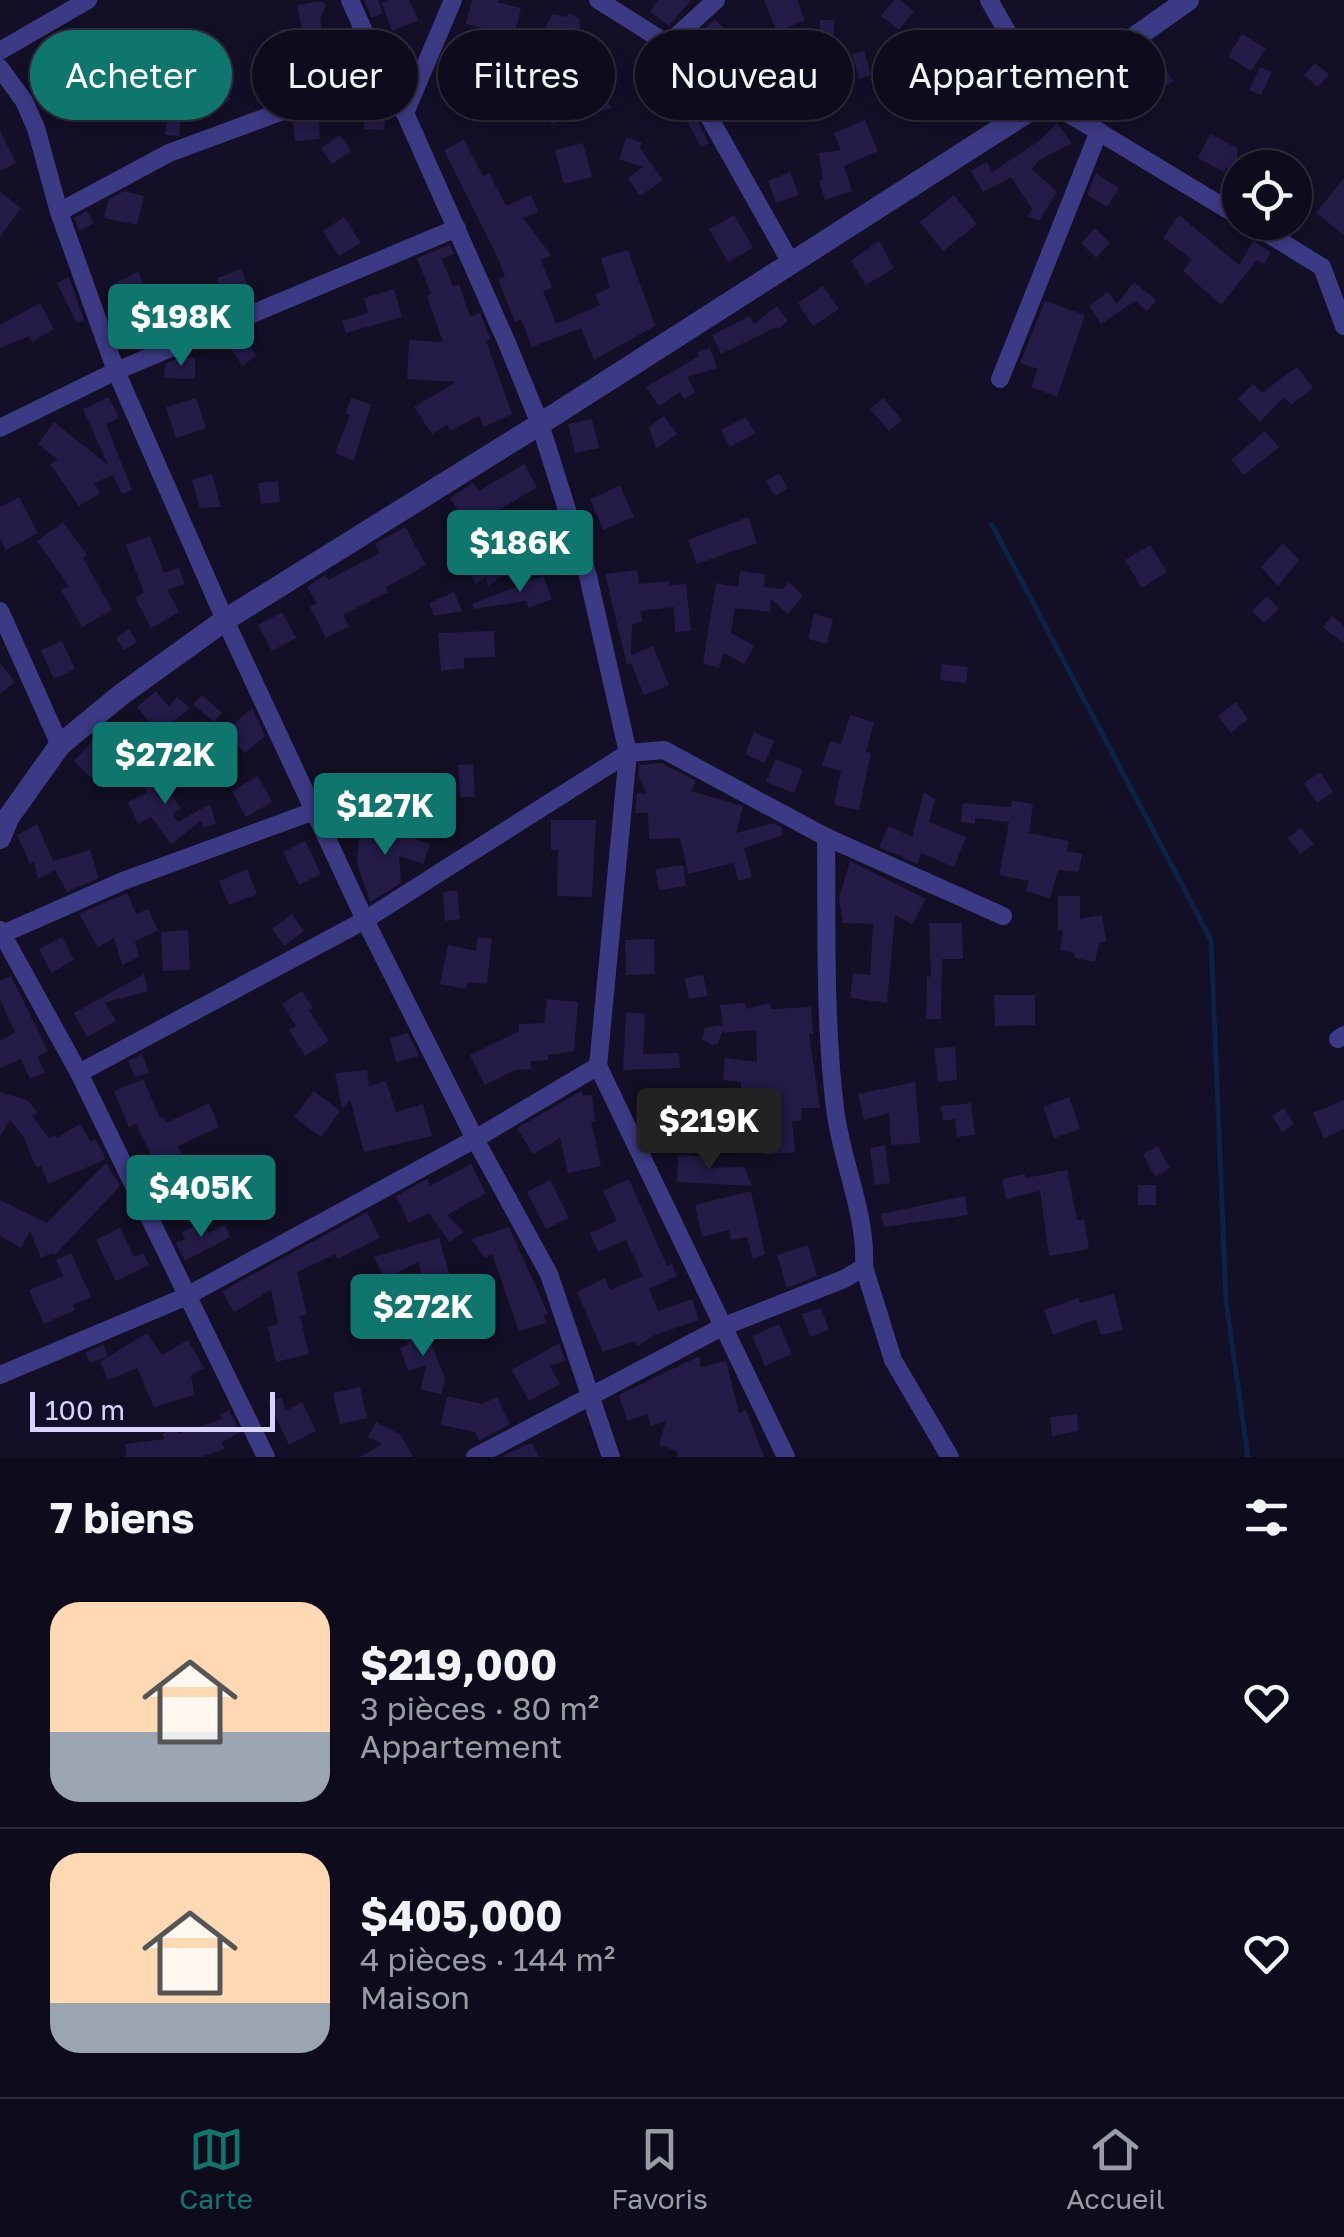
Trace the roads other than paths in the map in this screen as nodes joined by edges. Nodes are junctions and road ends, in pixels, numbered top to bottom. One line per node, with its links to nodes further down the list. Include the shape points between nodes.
1 (88, 0): 13 (street)
2 (350, 0): 8 (street)
3 (453, 0): 15 (street)
4 (598, 0): 9 (street)
5 (716, 0): 10 (street)
6 (989, 0): 11 (street)
7 (1188, 0): 12 (street)
8 (363, 30)
9 (646, 30)
10 (683, 30)
11 (1006, 30)
12 (1145, 30)
13 (0, 52)
14 (0, 68): 23 (street, via 36,128)
15 (418, 83)
16 (258, 120): 23 (street, via 168,153)
17 (408, 120): 24 (street)
18 (711, 120): 26 (street)
19 (1014, 120): 26 (street)
20 (1079, 120): 21 (street)
21 (1099, 132): 22 (street); 29 (street)
22 (1222, 206)
23 (59, 212): 28 (street)
24 (457, 228): 28 (street); 30 (street)
25 (1279, 240): 27 (street, via 1322,266)
26 (790, 262): 30 (street)
27 (1344, 326)
28 (116, 371): 31 (street); 33 (street)
29 (1000, 379)
30 (540, 424): 33 (street); 35 (street, via 588,576)
31 (0, 428)
32 (0, 612): 34 (street)
33 (225, 620): 34 (street); 36 (street)
34 (60, 745): 38 (street)
35 (628, 754): 37 (street, via 664,750); 40 (street); 42 (street)
36 (314, 810): 40 (street); 41 (street)
37 (826, 837): 39 (street); 45 (street, via 828,1055)
38 (0, 838)
39 (1003, 916)
40 (365, 920): 43 (street); 44 (street)
41 (2, 931): 43 (street)
42 (598, 1066): 44 (street); 47 (street)
43 (79, 1073): 46 (street)
44 (475, 1139): 46 (street); 49 (street, via 549,1274)
45 (864, 1267): 47 (street); 54 (street, via 892,1360)
46 (186, 1296): 48 (street); 50 (street)
47 (722, 1327): 49 (street); 53 (street)
48 (0, 1375)
49 (592, 1395): 51 (street); 52 (street)
50 (266, 1457)
51 (475, 1457)
52 (611, 1457)
53 (786, 1457)
54 (950, 1457)

